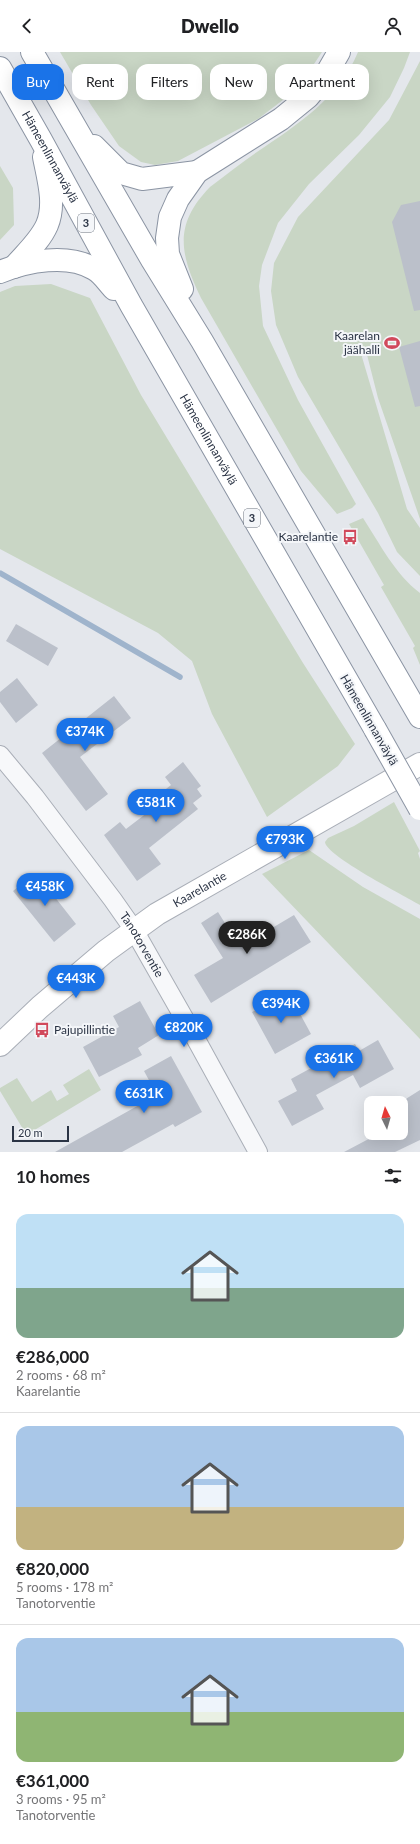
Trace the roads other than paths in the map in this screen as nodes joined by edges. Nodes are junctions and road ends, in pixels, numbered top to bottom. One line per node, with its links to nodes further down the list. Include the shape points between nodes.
1 (32, 52): 4 (main road)
2 (339, 52): 6 (main road, via 324,78 308,97 281,119)
3 (0, 68): 5 (main road, Hämeenlinnanväylä / 3)
4 (73, 125): 6 (main road, via 121,173 142,179); 9 (main road)
5 (42, 140): 7 (main road, via 52,202 47,225 33,246); 8 (main road, Hämeenlinnanväylä / 3)
6 (197, 172): 9 (main road, via 178,199 170,217 167,238 168,254)
7 (7, 270): 8 (main road, via 50,261 66,260 80,263 96,269)
8 (131, 305): 13 (main road, Hämeenlinnanväylä / 3, bridge)
9 (202, 340): 10 (main road)
10 (417, 712)
11 (0, 755): 14 (street, Tanotorventie, via 35,797)
12 (420, 764): 14 (main road, Kaarelantie, via 157,914)
13 (420, 809)
14 (134, 930): 15 (main road, Kaarelantie, via 40,1007); 16 (street, Tanotorventie)
15 (0, 1045)
16 (258, 1152)

